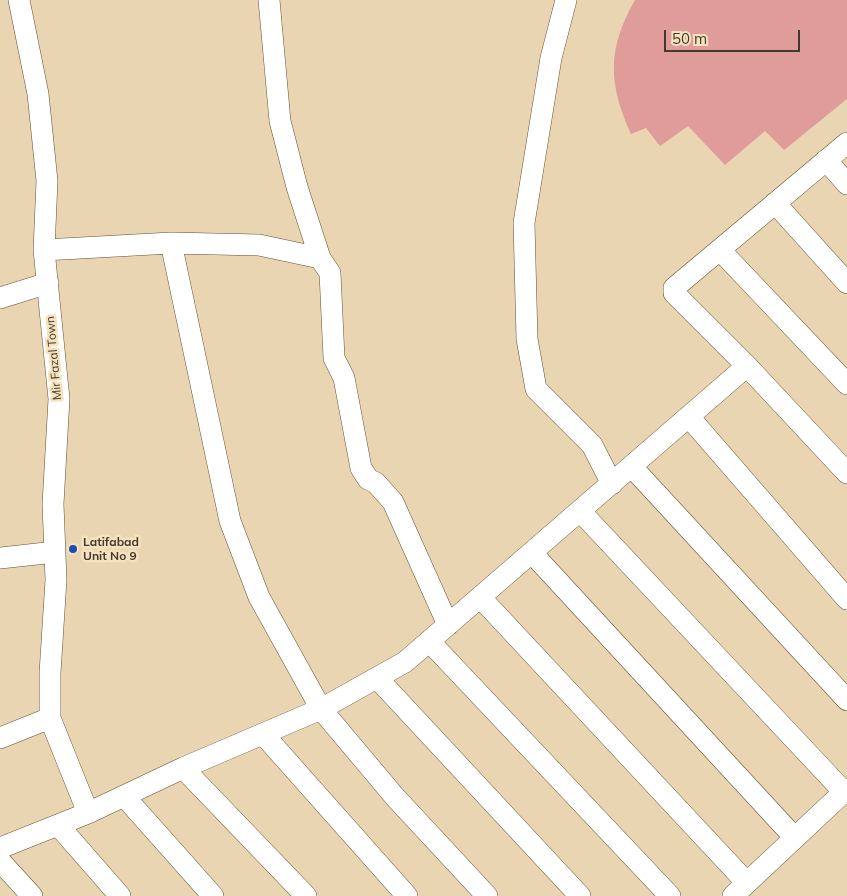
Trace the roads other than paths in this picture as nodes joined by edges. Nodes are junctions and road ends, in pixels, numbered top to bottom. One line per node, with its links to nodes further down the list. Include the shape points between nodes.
1 (19, 0): 9 (street, Mir Fazal Town, via 38,94 47,181)
2 (269, 0): 11 (street, via 280,121)
3 (566, 0): 20 (street, via 551,58 524,223 527,339 536,389 592,445)
4 (847, 143): 5 (street)
5 (826, 160): 6 (street); 7 (street)
6 (847, 184)
7 (775, 203): 10 (street); 13 (street)
8 (171, 243): 9 (street); 11 (street, via 259,245); 31 (street, via 230,521 259,597)
9 (44, 250): 12 (street, Mir Fazal Town)
10 (720, 250): 15 (street, via 674,288 674,292); 16 (street)
11 (320, 258): 27 (street, via 330,273 334,358 344,378 361,468 393,502)
12 (48, 282): 14 (street); 22 (street, Mir Fazal Town, via 59,399 53,504)
13 (847, 283)
14 (0, 298)
15 (747, 366): 17 (street); 19 (street)
16 (847, 384)
17 (689, 417): 18 (street); 26 (street)
18 (632, 467): 20 (street); 30 (street)
19 (847, 473)
20 (612, 484): 21 (street)
21 (580, 511): 23 (street); 36 (street)
22 (55, 552): 24 (street); 32 (street, Mir Fazal Town)
23 (532, 553): 25 (street); 40 (street)
24 (0, 558)
25 (480, 597): 27 (street); 43 (street)
26 (847, 599)
27 (448, 625): 28 (street)
28 (428, 641): 29 (street, via 405,662); 51 (street)
29 (377, 678): 31 (street); 50 (street)
30 (847, 700)
31 (321, 709): 33 (street); 49 (street, via 395,797)
32 (50, 718): 34 (street); 38 (street)
33 (264, 734): 35 (street); 48 (street)
34 (0, 738)
35 (183, 768): 37 (street); 47 (street)
36 (845, 791): 40 (street)
37 (124, 796): 38 (street); 46 (street)
38 (88, 813): 39 (street)
39 (58, 825): 41 (street); 45 (street)
40 (796, 838): 43 (street)
41 (0, 848)
42 (0, 860): 44 (street)
43 (740, 889)
44 (32, 896)
45 (120, 896)
46 (213, 896)
47 (306, 896)
48 (407, 896)
49 (487, 896)
50 (580, 896)
51 (670, 896)

